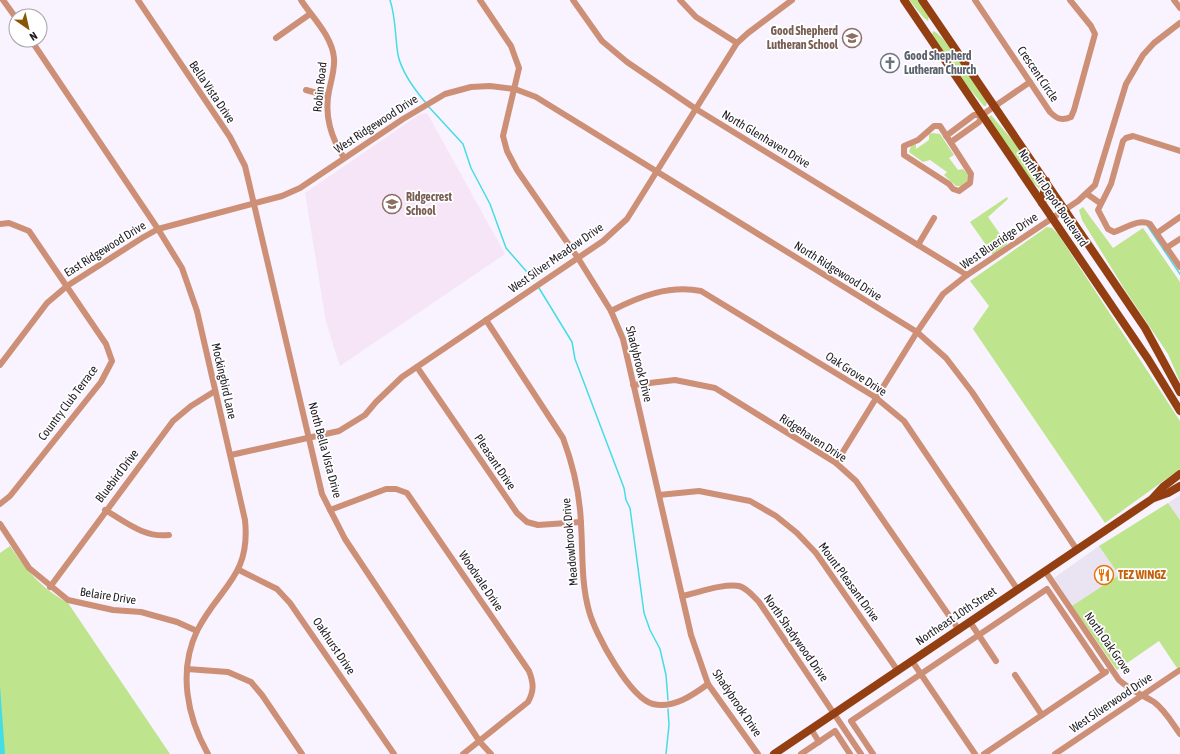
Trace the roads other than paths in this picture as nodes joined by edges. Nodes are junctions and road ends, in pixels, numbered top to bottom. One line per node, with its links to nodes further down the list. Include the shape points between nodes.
1 (138, 0): 36 (street, Bella Vista Drive, via 230,137 245,166)
2 (301, 0): 13 (street, Robin Road)
3 (480, 0): 21 (street, Shadybrook Drive, via 517,57 519,68)
4 (574, 0): 25 (street, North Glenhaven Drive, via 602,41 627,62)
5 (680, 0): 18 (street, via 696,17)
6 (792, 0): 18 (street, West Silver Meadow Drive)
7 (904, 0): 16 (main road, North Air Depot Boulevard)
8 (922, 0): 14 (main road, North Air Depot Boulevard)
9 (974, 0): 20 (street, Crescent Circle)
10 (1070, 0): 20 (street, Crescent Circle, via 1095,34 1071,117 1064,120 1057,118)
11 (1174, 0): 12 (street)
12 (1180, 8)
13 (310, 14): 17 (street); 23 (street, Robin Road, via 326,35 334,58)
14 (937, 22): 16 (main road); 24 (main road, North Air Depot Boulevard)
15 (1180, 23): 33 (street, West Blueridge Drive, via 1154,43 1129,78)
16 (925, 30): 26 (main road, North Air Depot Boulevard)
17 (276, 38)
18 (737, 43): 25 (street, West Silver Meadow Drive)
19 (36, 48): 44 (street, Mockingbird Lane)
20 (1030, 82): 24 (street)
21 (515, 89): 30 (street, West Ridgewood Drive, via 471,87 445,94); 31 (street, North Ridgewood Drive, via 536,97); 49 (street, Shadybrook Drive, via 503,136 508,151 517,170)
22 (306, 90): 23 (street)
23 (328, 96): 30 (street, Robin Road, via 329,130)
24 (995, 106): 26 (street); 32 (main road, North Air Depot Boulevard)
25 (696, 109): 31 (street, West Silver Meadow Drive); 47 (street, North Glenhaven Drive)
26 (982, 114): 27 (street, via 974,115); 28 (street, via 979,122); 37 (main road, North Air Depot Boulevard)
27 (946, 136): 28 (street); 28 (street, via 940,126 934,126 918,140 904,146 903,150 908,158 959,191 970,183 971,174)
28 (950, 142)
29 (1180, 151): 34 (street, via 1133,136 1126,138)
30 (344, 158): 36 (street, West Ridgewood Drive, via 300,188)
31 (657, 172): 49 (street, West Silver Meadow Drive, via 627,219 603,241); 56 (street, North Ridgewood Drive)
32 (1046, 181): 37 (main road); 39 (main road, North Air Depot Boulevard)
33 (1094, 187): 34 (street); 35 (street, West Blueridge Drive)
34 (1107, 193): 38 (street)
35 (1086, 194): 38 (street); 39 (street, West Blueridge Drive)
36 (255, 203): 44 (street, East Ridgewood Drive); 65 (street, North Bella Vista Drive)
37 (1042, 203): 42 (main road, North Air Depot Boulevard)
38 (1100, 203): 45 (street, via 1098,210 1108,229 1114,232 1145,221)
39 (1065, 209): 42 (street, West Blueridge Drive); 55 (main road, North Air Depot Boulevard)
40 (1180, 217): 45 (street)
41 (934, 218): 47 (street)
42 (1052, 218): 51 (street, West Blueridge Drive); 57 (main road, North Air Depot Boulevard)
43 (0, 224): 52 (street, Country Club Terrace, via 9,223 29,231)
44 (158, 229): 52 (street, East Ridgewood Drive); 61 (street, Mockingbird Lane, via 189,283)
45 (1156, 233): 48 (street)
46 (1180, 239): 48 (street)
47 (918, 245): 51 (street, North Glenhaven Drive)
48 (1166, 248): 50 (street)
49 (578, 258): 53 (street, Shadybrook Drive); 54 (street, West Silver Meadow Drive)
50 (1180, 267)
51 (967, 275): 56 (street, West Blueridge Drive, via 943,294)
52 (67, 286): 58 (street, East Ridgewood Drive, via 47,303); 72 (street, Country Club Terrace, via 106,344 112,361 101,382 10,496)
53 (611, 311): 60 (street, Shadybrook Drive, via 623,339); 63 (street, Oak Grove Drive, via 631,301 674,289 701,291)
54 (486, 320): 59 (street, West Silver Meadow Drive); 75 (street, Meadowbrook Drive, via 563,438 579,498)
55 (1145, 328): 57 (main road); 62 (main road, North Air Depot Boulevard)
56 (917, 332): 63 (street, West Blueridge Drive); 78 (street, North Ridgewood Drive, via 946,358 972,392)
57 (1133, 336): 64 (main road, North Air Depot Boulevard)
58 (0, 365)
59 (417, 367): 65 (street, West Silver Meadow Drive, via 389,388 366,416 339,431); 75 (street, Pleasant Drive, via 517,513 527,522 538,525)
60 (633, 385): 67 (street, Ridgehaven Drive, via 675,380 715,388); 70 (street, Shadybrook Drive)
61 (215, 392): 66 (street, Mockingbird Lane); 73 (street, Bluebird Drive, via 172,421)
62 (1180, 392)
63 (875, 398): 67 (street, West Blueridge Drive); 82 (street, Oak Grove Drive, via 904,421)
64 (1180, 411)
65 (308, 437): 66 (street, West Silver Meadow Drive); 74 (street, North Bella Vista Drive, via 322,494)
66 (230, 455): 79 (street, Mockingbird Lane, via 247,536 246,550)
67 (836, 463): 85 (street, Ridgehaven Drive, via 856,481)
68 (1180, 474): 71 (main road, Northeast 10th Street)
69 (1180, 486): 71 (main road, Northeast 10th Street)
70 (659, 495): 83 (street, Shadybrook Drive); 93 (street, Mount Pleasant Drive, via 699,491 750,501 776,516 816,553)
71 (1152, 499): 78 (main road, Northeast 10th Street)
72 (0, 504)
73 (105, 510): 77 (street, via 144,534); 81 (street, Bluebird Drive)
74 (330, 510): 103 (street, North Bella Vista Drive, via 345,539); 103 (street, Woodvale Drive, via 386,490 396,489 408,493 529,671 533,693 528,702)
75 (581, 522): 97 (street, Meadowbrook Drive, via 584,582 589,612 609,654 629,684 641,699 653,704 671,704 684,700)
76 (0, 524): 81 (street, Belaire Drive, via 29,568)
77 (169, 535)
78 (1077, 550): 80 (main road, Northeast 10th Street)
79 (239, 570): 86 (street, Mockingbird Lane); 107 (street, Oakhurst Drive, via 277,589 290,603)
80 (1045, 571): 82 (main road, Northeast 10th Street); 90 (street, North Oak Grove)
81 (50, 587): 86 (street, Belaire Drive, via 68,600 113,610 141,612 177,622)
82 (1018, 590): 84 (main road, Northeast 10th Street)
83 (682, 596): 97 (street, Shadybrook Drive, via 691,635); 99 (street, North Shadywood Drive, via 728,586 739,586 749,591)
84 (970, 622): 85 (main road, Northeast 10th Street); 87 (street)
85 (959, 630): 89 (main road, Northeast 10th Street)
86 (197, 631): 91 (street, Mockingbird Lane)
87 (978, 634): 88 (street); 94 (street, via 1047,588); 95 (street)
88 (996, 660)
89 (912, 661): 93 (main road, Northeast 10th Street); 95 (street)
90 (1111, 668): 94 (street); 98 (street, North Oak Grove, via 1130,690)
91 (188, 669): 105 (street, Mockingbird Lane, via 188,698 200,739); 106 (street, via 228,672 251,682)
92 (1180, 670): 98 (street, West Silverwood Drive)
93 (898, 671): 99 (main road, Northeast 10th Street)
94 (1104, 673): 100 (street)
95 (921, 674): 115 (street, via 851,721); 116 (street)
96 (1016, 676): 100 (street)
97 (708, 684): 110 (street, Shadybrook Drive)
98 (1142, 696): 102 (street, North Oak Grove, via 1154,702); 118 (street, West Silverwood Drive)
99 (834, 713): 101 (main road, Northeast 10th Street); 114 (street, North Shadywood Drive)
100 (1042, 715): 117 (street)
101 (811, 729): 104 (street); 111 (main road, Northeast 10th Street)
102 (1180, 734)
103 (480, 742): 108 (street, Woodvale Drive); 109 (street, North Bella Vista Drive)
104 (819, 742): 112 (street); 113 (street, via 835,731)
105 (208, 754)
106 (302, 754)
107 (394, 754)
108 (463, 754)
109 (491, 754)
110 (758, 754)
111 (774, 754)
112 (801, 754)
113 (850, 754)
114 (861, 754)
115 (873, 754)
116 (975, 754)
117 (984, 754)
118 (1055, 754)

